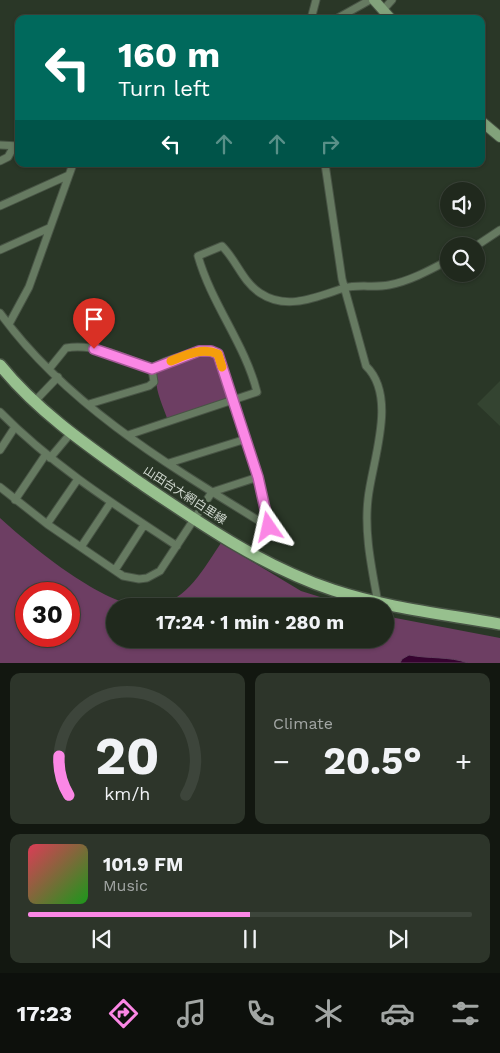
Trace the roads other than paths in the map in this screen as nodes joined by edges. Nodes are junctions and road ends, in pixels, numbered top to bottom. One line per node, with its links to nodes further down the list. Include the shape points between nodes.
1 (316, 0): 5 (street)
2 (372, 0): 4 (street); 6 (street)
3 (392, 0): 4 (street)
4 (383, 10): 7 (street)
5 (312, 15)
6 (344, 15)
7 (387, 15)
8 (485, 125): 9 (street)
9 (500, 137)
10 (0, 145): 11 (street)
11 (15, 146)
12 (15, 148): 13 (street, via 8,158)
13 (0, 161)
14 (72, 167): 16 (street)
15 (324, 167): 23 (street)
16 (69, 175): 17 (street); 18 (street)
17 (0, 206)
18 (49, 228): 21 (street); 25 (street, via 29,287)
19 (500, 230): 20 (street)
20 (485, 240)
21 (0, 250)
22 (440, 265): 23 (street, via 390,285)
23 (344, 288): 30 (street, via 304,301 278,300 261,294 246,282 222,246 198,256 212,296 252,370 257,392); 54 (street, via 366,366 375,375 382,411 368,500 368,549)
24 (0, 313): 25 (street)
25 (8, 324): 27 (street)
26 (0, 365): 31 (main road, 山田台大網白里線)
27 (49, 369): 28 (street, via 66,348 77,346); 29 (street)
28 (152, 369): 30 (street, via 199,351 211,351 218,354); 32 (street, via 154,382 149,386)
29 (58, 377): 31 (street); 32 (street)
30 (233, 400): 36 (street); 37 (street)
31 (35, 401): 35 (main road, 山田台大網白里線)
32 (89, 404): 36 (street)
33 (0, 412): 34 (street)
34 (15, 427): 38 (street); 39 (street)
35 (71, 433): 39 (street); 47 (main road, 山田台大網白里線)
36 (128, 435): 40 (street)
37 (246, 439): 40 (street); 41 (street)
38 (0, 450)
39 (48, 456): 42 (street); 45 (street)
40 (170, 463): 44 (street)
41 (258, 477): 44 (street); 44 (street, via 269,527)
42 (78, 480): 46 (street); 48 (street)
43 (0, 487): 45 (street)
44 (212, 492): 47 (street)
45 (15, 500): 48 (street)
46 (112, 502): 49 (street); 51 (street)
47 (194, 520): 50 (street); 53 (main road, 山田台大網白里線, via 284,571)
48 (47, 524): 51 (street)
49 (144, 525): 50 (street); 52 (street)
50 (177, 546): 52 (street, via 160,571 147,578 129,578)
51 (81, 547): 52 (street)
52 (115, 570)
53 (361, 598)
54 (377, 598)
55 (394, 606): 56 (main road, 山田台大網白里線)
56 (500, 624)

